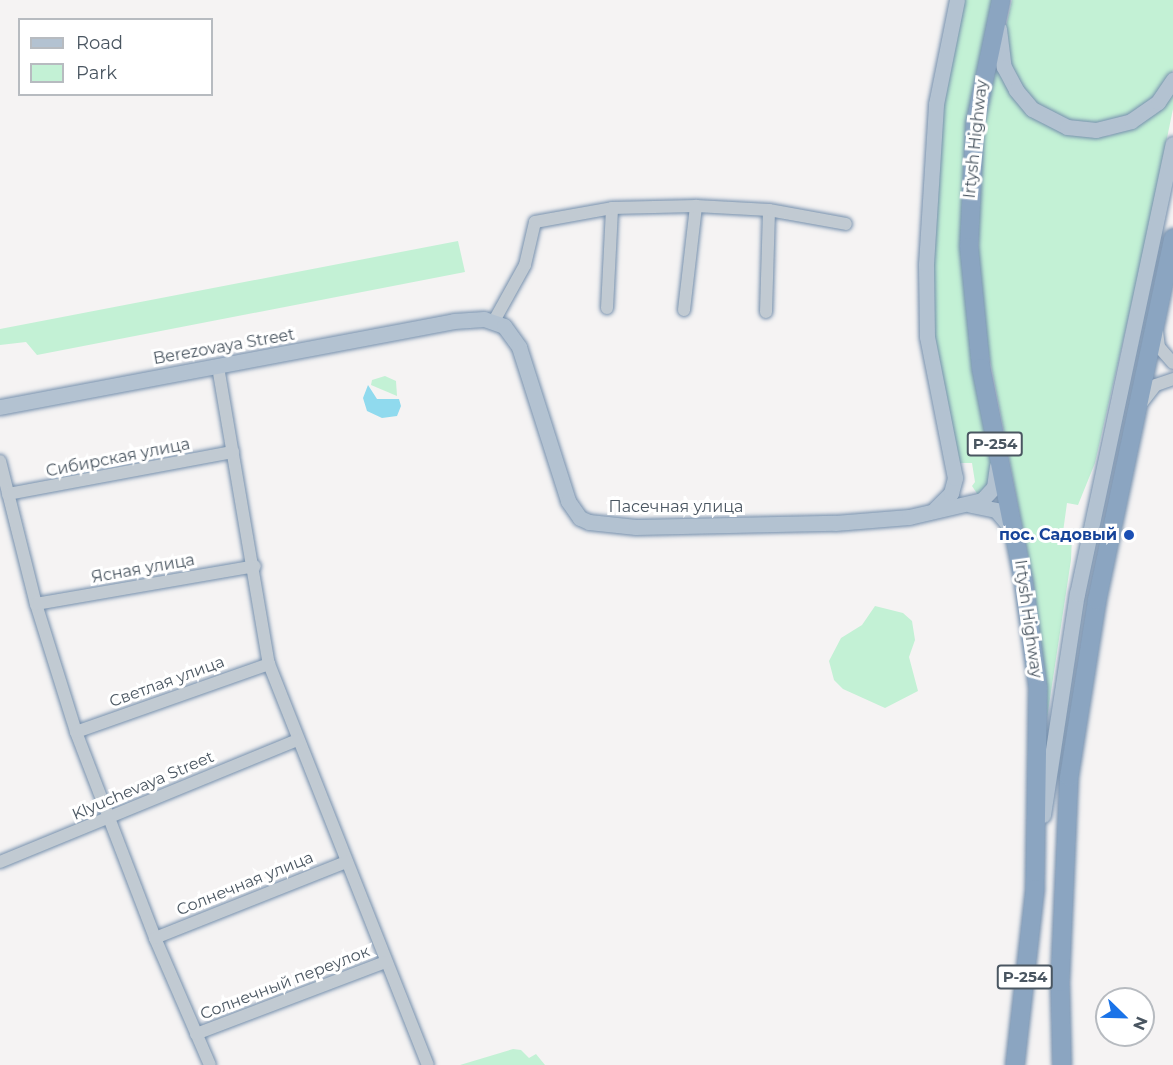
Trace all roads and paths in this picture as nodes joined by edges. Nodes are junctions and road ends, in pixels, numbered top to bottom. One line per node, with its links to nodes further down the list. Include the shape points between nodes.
1 (957, 0): 27 (main road, via 936,104 925,311 955,478 951,494)
2 (1001, 0): 3 (main road, via 1001,54 1009,79 1027,105 1053,122 1080,130 1120,126 1150,109); 19 (highway, Irtysh Highway / Р-254, via 980,95 970,178 970,277)
3 (1173, 80)
4 (1173, 144): 37 (main road, via 1077,594 1048,773)
5 (696, 206): 6 (street); 7 (street); 13 (street)
6 (612, 208): 12 (street); 16 (street, via 535,222 525,265)
7 (769, 210): 8 (street); 15 (street)
8 (846, 224)
9 (1173, 228): 11 (main road)
10 (1173, 238): 11 (highway, Р-254)
11 (1164, 274): 14 (highway, Р-254)
12 (607, 308)
13 (684, 310)
14 (1156, 311): 17 (street, via 1159,347); 22 (highway, Р-254)
15 (766, 312)
16 (494, 321): 18 (main road, Berezovaya Street, via 454,321); 27 (main road, Пасечная улица, via 504,326 519,347 568,501 580,518 589,522 636,527 835,523 909,517)
17 (1173, 363)
18 (218, 367): 21 (main road, Berezovaya Street); 23 (street)
19 (981, 368): 26 (main road, via 998,476 986,497); 28 (highway, Irtysh Highway / Р-254)
20 (1173, 379): 22 (street, via 1156,385)
21 (0, 407)
22 (1136, 413): 44 (highway, Р-254, via 1097,600 1069,777 1060,982)
23 (234, 452): 25 (street, Сибирская улица); 29 (street)
24 (0, 461): 25 (street)
25 (8, 494): 30 (street)
26 (959, 505): 27 (main road, Пасечная улица); 28 (main road, via 996,510)
27 (934, 510)
28 (1015, 536): 37 (highway, Irtysh Highway / Р-254, via 1038,688)
29 (255, 566): 30 (street, Ясная улица); 31 (street)
30 (36, 604): 32 (street)
31 (269, 664): 32 (street, Светлая улица); 33 (street)
32 (76, 732): 34 (street)
33 (298, 740): 34 (street, Klyuchevaya Street); 35 (street)
34 (109, 817): 36 (street, Klyuchevaya Street); 38 (street)
35 (346, 861): 38 (street, Солнечная улица); 39 (street)
36 (0, 862)
37 (1035, 889): 43 (highway, Irtysh Highway / Р-254)
38 (156, 938): 40 (street)
39 (386, 962): 40 (street, Солнечный переулок); 42 (street)
40 (196, 1034): 41 (street)
41 (210, 1065)
42 (428, 1065)
43 (1015, 1065)
44 (1062, 1065)

